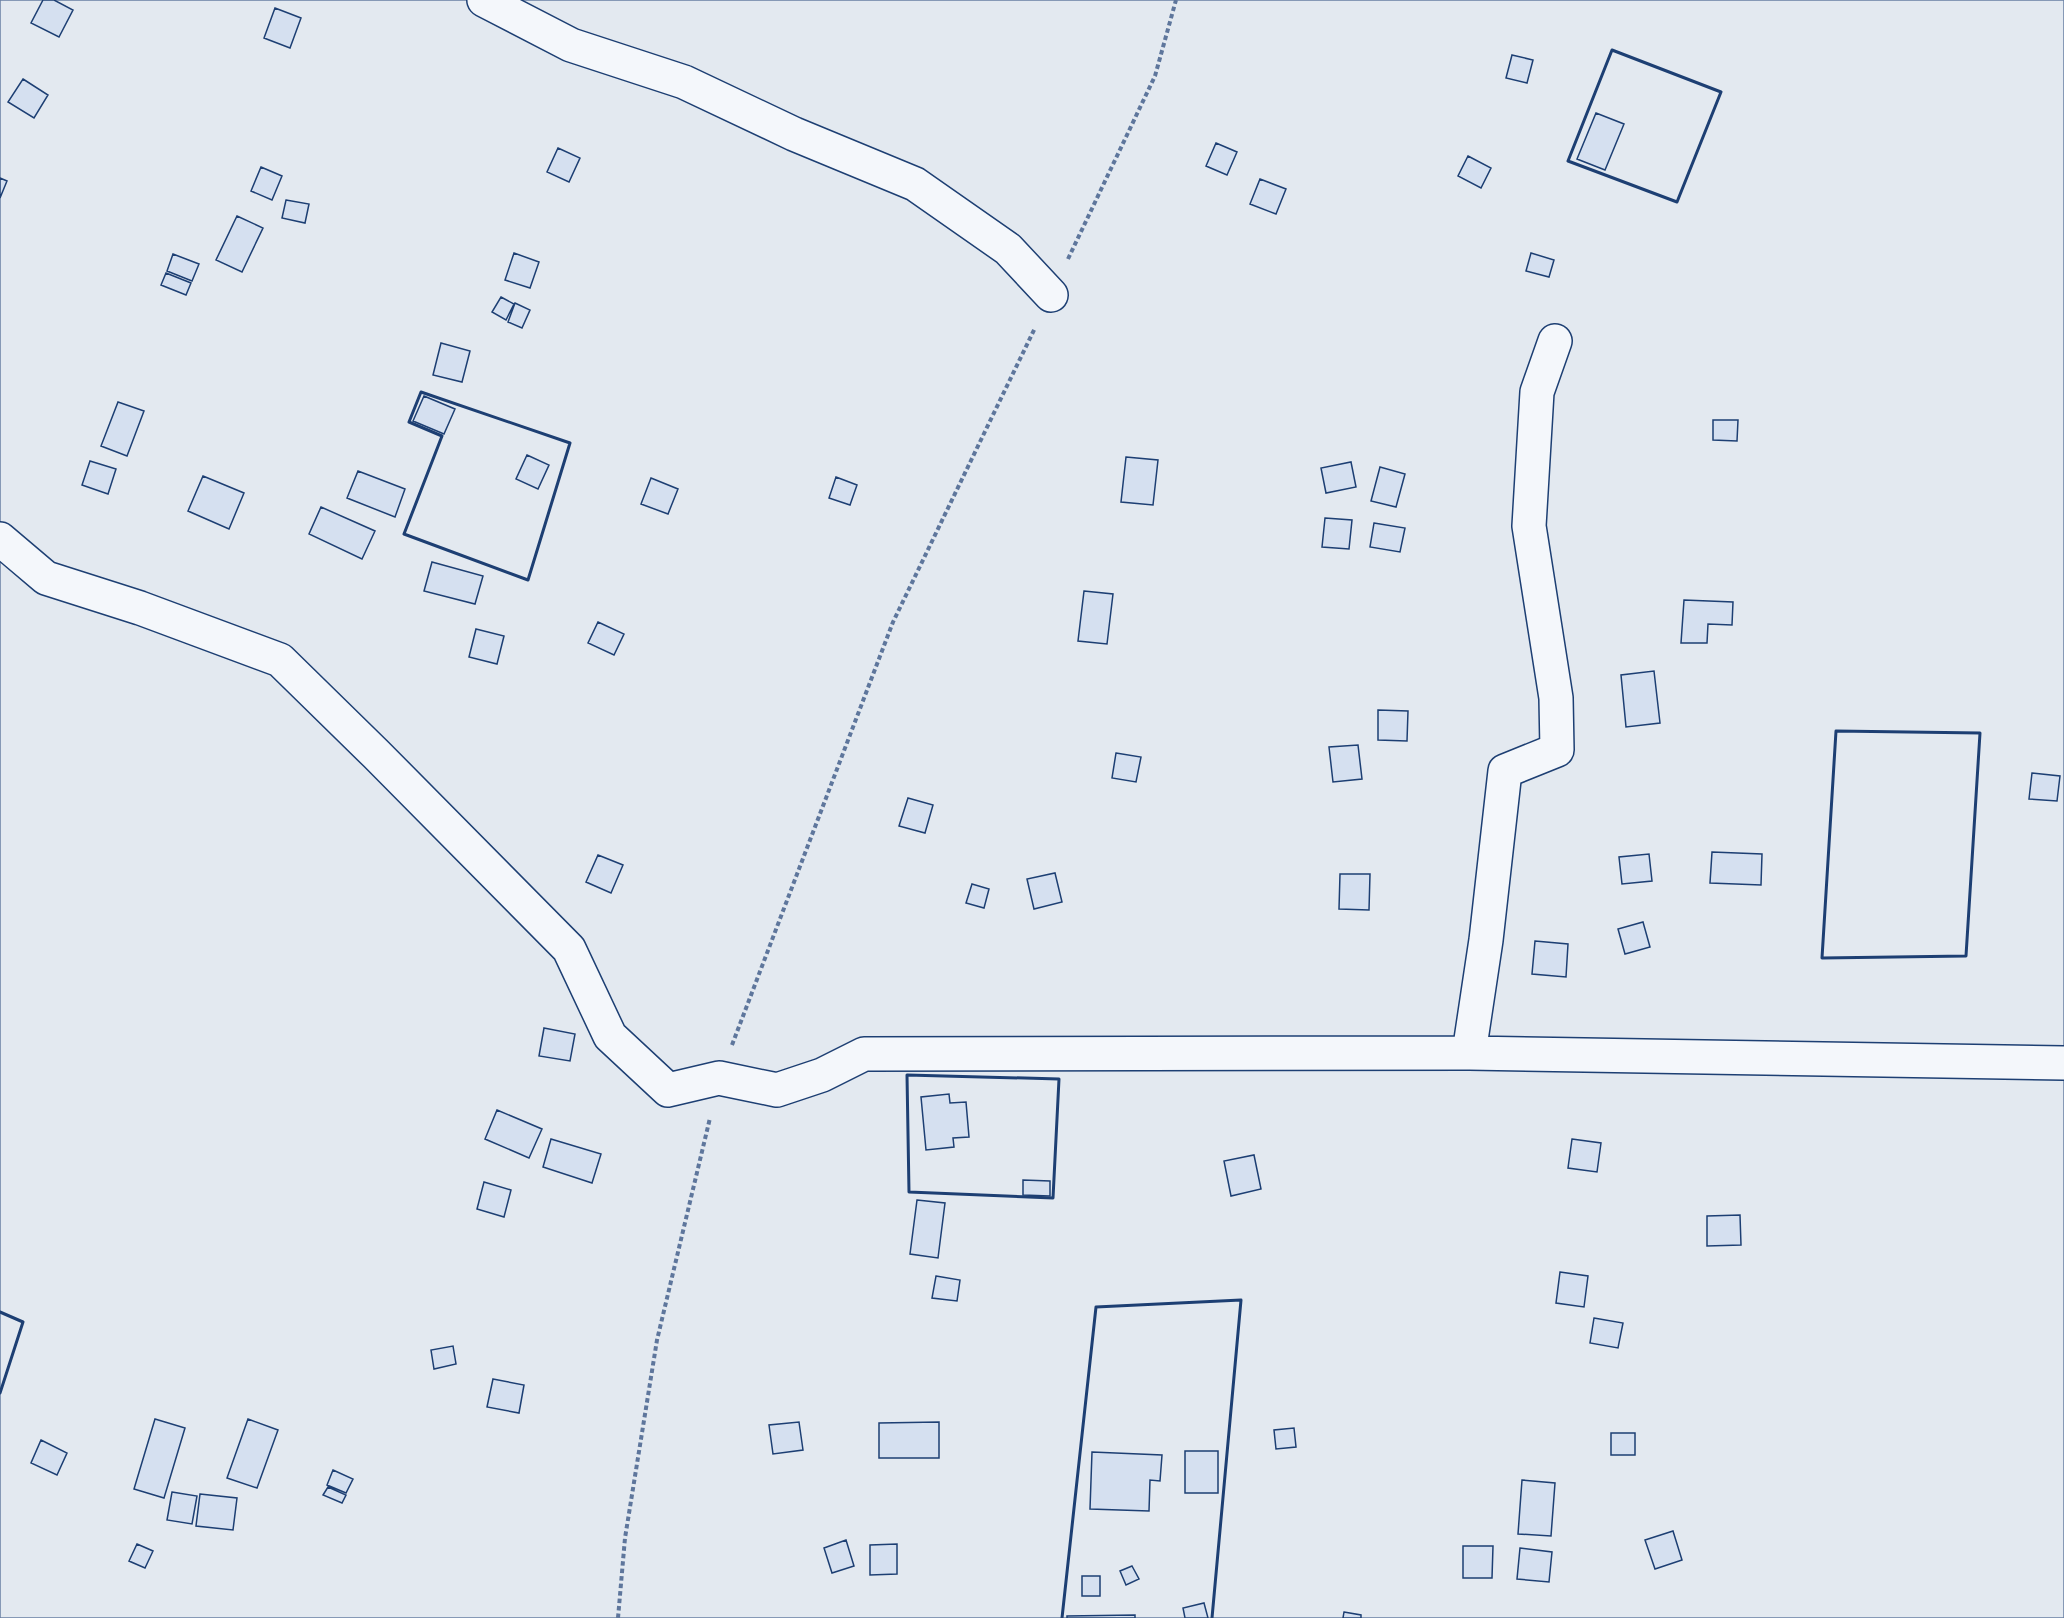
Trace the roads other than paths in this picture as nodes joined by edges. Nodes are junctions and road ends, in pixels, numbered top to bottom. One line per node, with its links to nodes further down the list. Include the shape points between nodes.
1 (484, 0): 2 (street, via 571,45 684,82 915,184 1008,249)
2 (1051, 295)
3 (1555, 341): 5 (street, via 1537,392 1529,526 1556,698 1557,750 1505,771)
4 (0, 539): 5 (street, via 46,578 280,660 569,949 610,1036 668,1090 719,1078 777,1090 822,1075 864,1054)
5 (1469, 1053): 6 (street)
6 (2064, 1063)

